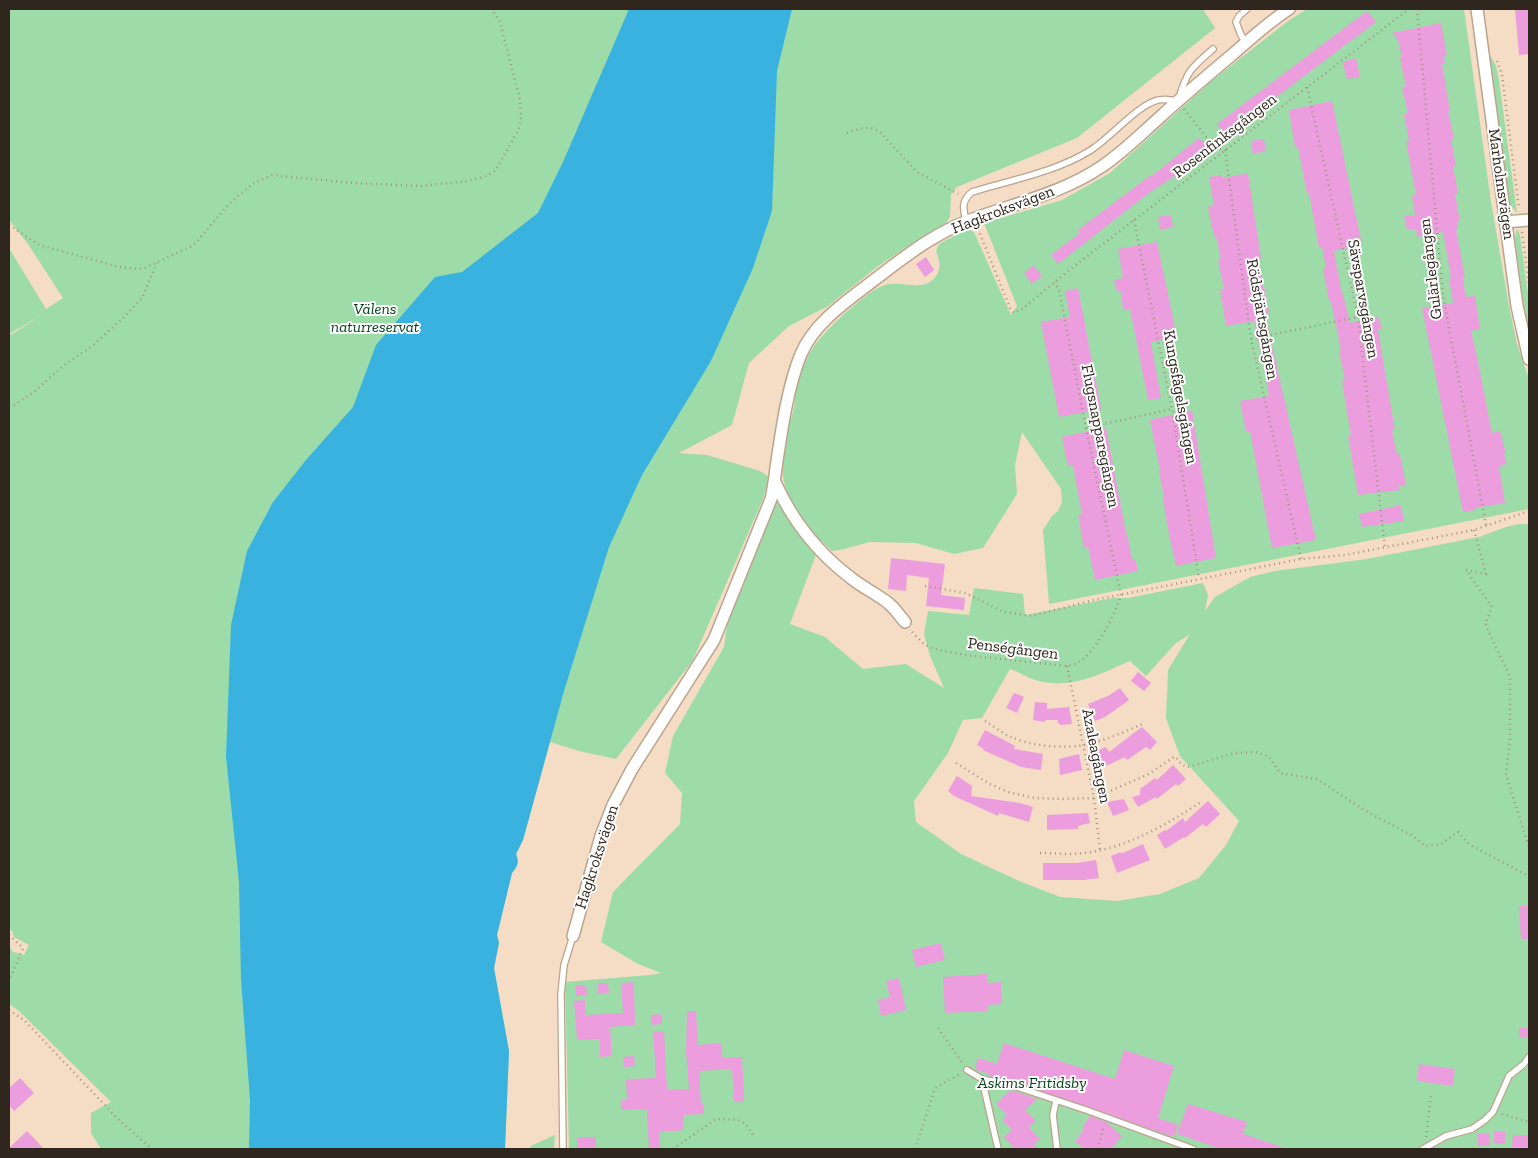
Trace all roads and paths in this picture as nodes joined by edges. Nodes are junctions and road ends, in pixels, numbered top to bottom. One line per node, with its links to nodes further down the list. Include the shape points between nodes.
1 (492, 9): 20 (path, via 500,22 520,100 521,119 518,131 495,171 462,182 420,186 272,175 252,184 228,205 194,245)
2 (1248, 9): 7 (lane, via 1236,22)
3 (1289, 9): 7 (street, Hagkroksvägen)
4 (1410, 9): 10 (path, Rosenfinksgången)
5 (1417, 9): 31 (path, Gulärlegången, via 1443,296)
6 (1478, 9): 18 (street, Marholmsvägen)
7 (1246, 43): 11 (street, Hagkroksvägen)
8 (1213, 49): 11 (lane, via 1187,75)
9 (1497, 59): 17 (path)
10 (1307, 87): 13 (path, Rosenfinksgången); 23 (path, Sävsparvsgången)
11 (1178, 101): 13 (path, via 1215,148); 14 (lane, via 1156,100 1074,160 972,192); 15 (street, Hagkroksvägen, via 1120,154 1086,177)
12 (847, 133): 14 (path, via 861,128 874,129 917,172)
13 (1225, 150): 16 (path, Rosenfinksgången); 24 (path, Rödstjärtsgången)
14 (966, 197): 15 (lane, via 964,203)
15 (970, 220): 21 (path, Rosenfinksgången, via 1014,313); 29 (street, Hagkroksvägen, via 926,243 893,266 843,305 812,336 801,354 790,392)
16 (1134, 220): 21 (path, Rosenfinksgången); 27 (path, Kungsfågelsgången)
17 (1525, 220): 18 (street); 22 (path)
18 (1506, 222): 25 (street, Marholmsvägen, via 1517,306)
19 (9, 225): 20 (path, via 39,245 119,267 137,269)
20 (156, 263): 26 (path, via 142,298 122,319 35,391)
21 (1055, 282): 28 (path, Flugsnapparegången, via 1060,290)
22 (1529, 286)
23 (1358, 317): 24 (path); 33 (path, Sävsparvsgången)
24 (1251, 339): 34 (path, Rödstjärtsgången)
25 (1529, 359)
26 (9, 406)
27 (1172, 409): 28 (path); 35 (path, Kungsfågelsgången)
28 (1086, 428): 37 (path, Flugsnapparegången)
29 (775, 482): 38 (street, via 797,523 813,542 851,578 888,603); 51 (street, Hagkroksvägen, via 714,640 632,769 613,805)
30 (1529, 511): 31 (path)
31 (1486, 525): 32 (path)
32 (1474, 530): 33 (path); 46 (path, via 1486,574 1466,570 1492,607 1485,624 1510,677 1506,775)
33 (1385, 548): 34 (path, via 1345,556)
34 (1301, 559): 35 (path)
35 (1199, 579): 37 (path)
36 (926, 586): 37 (path, via 966,593 1004,612 1032,616)
37 (1121, 595): 39 (path, Penségången, via 1104,633 1080,662)
38 (905, 622): 39 (path, Penségången, via 917,638 934,649)
39 (1068, 666): 42 (path, Azaleagången)
40 (985, 722): 42 (path, via 1012,737 1034,743)
41 (1145, 723): 42 (path)
42 (1084, 745): 44 (path, Azaleagången)
43 (956, 763): 44 (path, via 1008,792 1063,800)
44 (1094, 798): 47 (path, Azaleagången); 49 (path, via 1147,775 1174,757 1187,767 1234,753 1256,752 1268,756 1280,773 1317,779 1425,846 1441,844 1458,832 1470,845)
45 (1201, 802): 47 (path, via 1154,831)
46 (1529, 847)
47 (1100, 850): 48 (path, via 1072,854)
48 (1040, 853)
49 (1529, 876)
50 (9, 935): 52 (path, via 23,948)
51 (573, 936): 66 (lane, Hagkroksvägen, via 562,975 561,994)
52 (9, 981)
53 (9, 1010): 65 (path, via 24,1020)
54 (938, 1028): 56 (path)
55 (1529, 1057): 60 (lane, via 1509,1076)
56 (967, 1070): 57 (lane); 68 (path, via 935,1088)
57 (982, 1079): 59 (lane); 69 (lane)
58 (1431, 1094): 64 (path)
59 (1056, 1101): 61 (lane); 70 (lane, via 1053,1115)
60 (1493, 1112): 62 (path); 64 (lane, via 1472,1129 1446,1136)
61 (1107, 1117): 71 (path); 72 (lane)
62 (1529, 1122)
63 (755, 1138): 67 (path, via 746,1124 716,1118)
64 (1424, 1148)
65 (152, 1149)
66 (563, 1149)
67 (672, 1149)
68 (915, 1149)
69 (998, 1149)
70 (1057, 1149)
71 (1097, 1149)
72 (1193, 1149)

